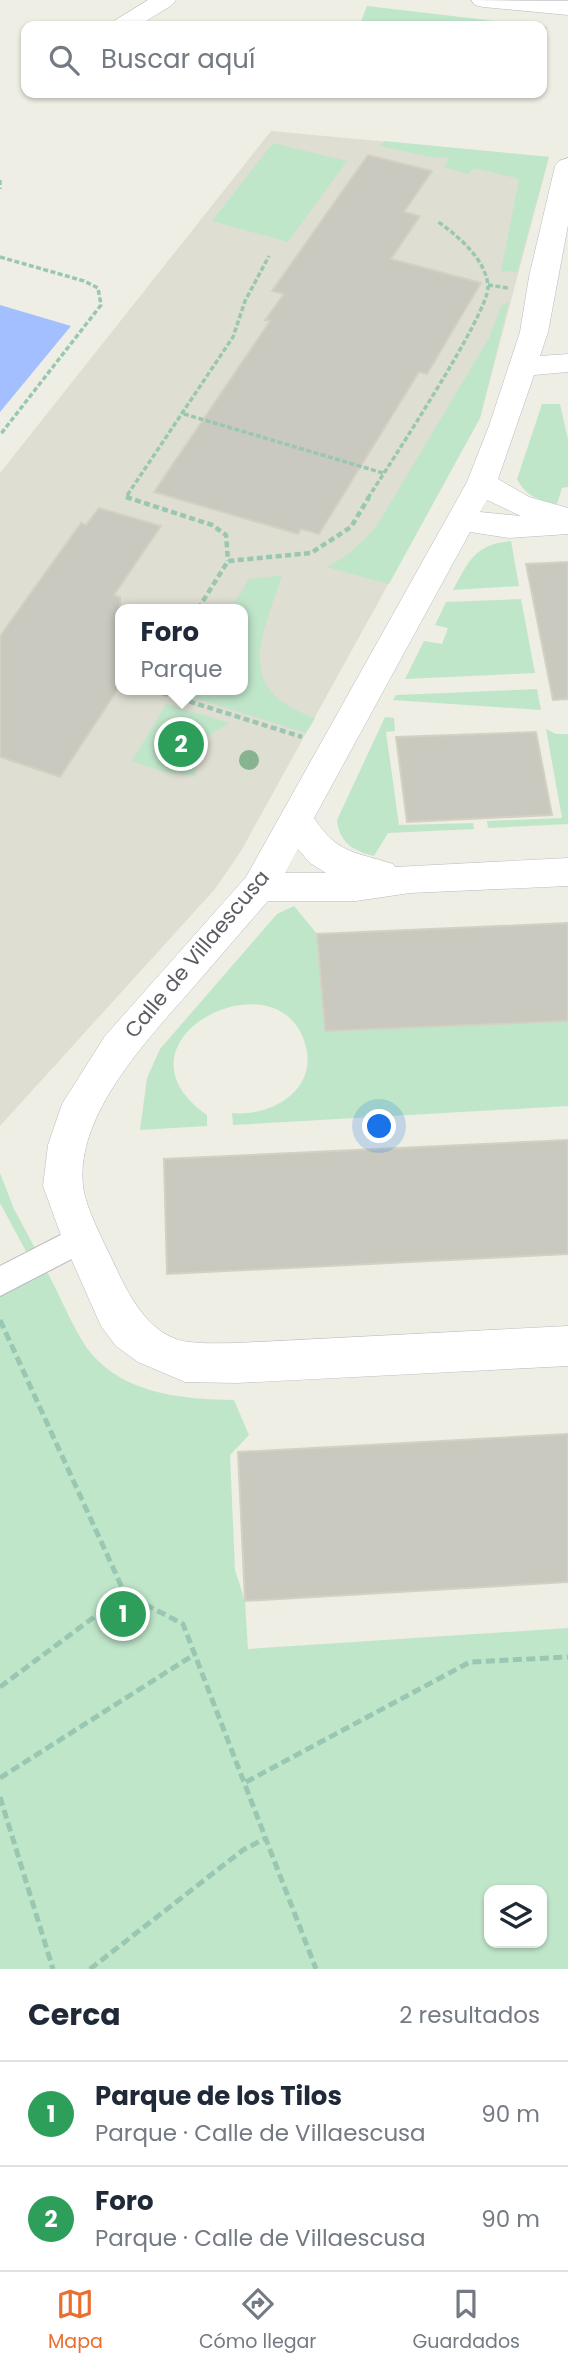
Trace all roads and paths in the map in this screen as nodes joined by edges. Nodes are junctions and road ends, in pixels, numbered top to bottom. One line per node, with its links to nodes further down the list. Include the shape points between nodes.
1 (164, 0): 4 (street)
2 (483, 0): 3 (street)
3 (568, 8)
4 (130, 21)
5 (568, 166): 11 (street, Calle de Villaescusa)
6 (0, 180): 7 (path)
7 (0, 189)
8 (437, 220): 17 (path, via 465,241 487,279 488,291 472,327)
9 (269, 256): 15 (path, via 245,301 233,337)
10 (0, 257): 16 (path, via 84,281 98,288 101,305)
11 (534, 332): 12 (street); 14 (street, Calle de Villaescusa)
12 (568, 352)
13 (568, 363): 14 (street)
14 (524, 367): 18 (street, Calle de Villaescusa)
15 (184, 414): 17 (path); 22 (path, via 127,497 212,525 226,535)
16 (0, 435)
17 (383, 472): 22 (path, via 351,527 327,545 289,557)
18 (482, 482): 19 (street, via 528,509); 20 (street, Calle de Villaescusa)
19 (568, 517)
20 (461, 520): 21 (street, via 509,527); 26 (street, Calle de Villaescusa)
21 (568, 524)
22 (228, 561): 23 (path)
23 (201, 604)
24 (168, 695): 25 (path)
25 (268, 728)
26 (297, 819): 28 (street, via 310,842 342,866); 29 (street, Calle de Villaescusa)
27 (568, 872): 28 (street)
28 (410, 879): 29 (street, via 356,887)
29 (259, 887): 30 (street, Calle de Villaescusa, via 118,1047 76,1116 67,1145 63,1186)
30 (82, 1238): 31 (street); 33 (street, Calle de Villaescusa, via 116,1312 131,1332 185,1362)
31 (0, 1282)
32 (0, 1320): 34 (path)
33 (568, 1346)
34 (125, 1594): 35 (path, via 183,1624); 37 (path)
35 (195, 1654): 38 (path); 39 (path)
36 (568, 1657): 39 (path, via 470,1662)
37 (0, 1687)
38 (0, 1778)
39 (246, 1782): 41 (path)
40 (0, 1797): 42 (path)
41 (265, 1838): 43 (path, via 243,1850); 44 (path)
42 (53, 1969)
43 (90, 1969)
44 (316, 1969)

